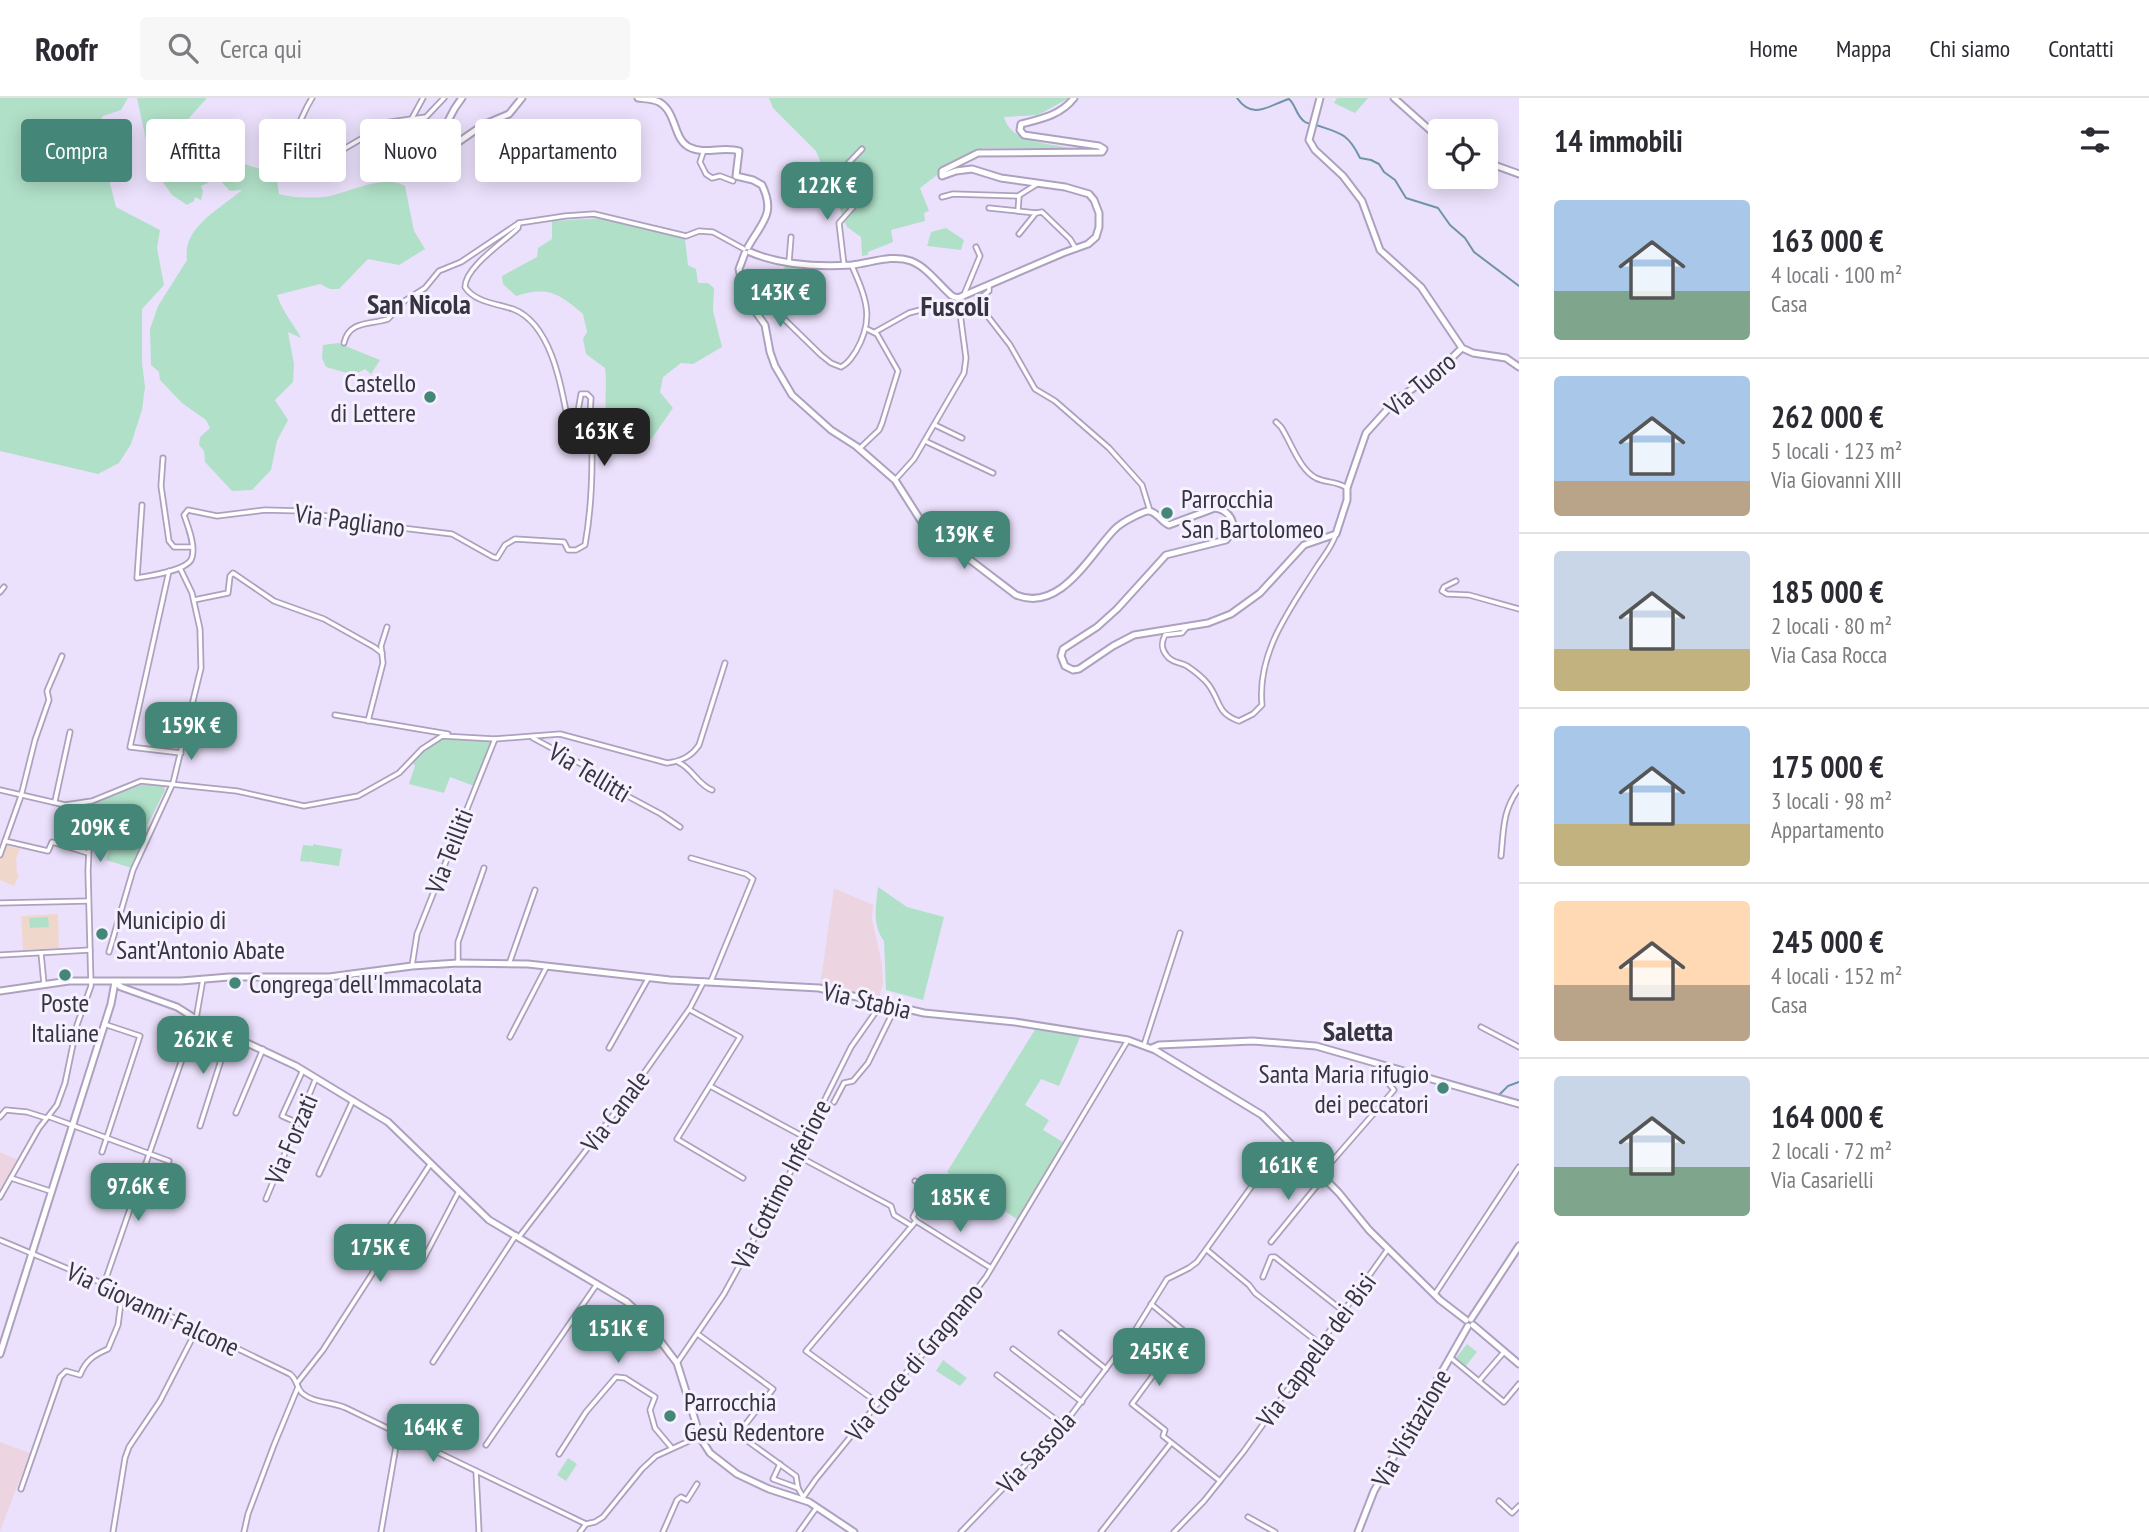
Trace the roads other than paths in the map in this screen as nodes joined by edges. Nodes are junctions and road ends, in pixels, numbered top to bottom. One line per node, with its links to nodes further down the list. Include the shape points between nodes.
1 (312, 98): 14 (street, via 299,127 268,144 272,149 321,161)
2 (423, 98): 11 (street)
3 (444, 98): 12 (street, via 426,117)
4 (462, 98): 5 (street, via 442,138 448,147 509,114)
5 (522, 98)
6 (638, 98): 10 (street)
7 (1074, 98): 21 (street, via 1048,117 1021,124 1020,130 1024,135 1099,146 1102,152 978,153 942,171 945,177 972,169)
8 (1320, 98): 46 (street, via 1309,140 1362,201 1380,250 1421,287)
9 (1394, 98): 13 (street)
10 (657, 99): 16 (street, via 670,113 684,144)
11 (412, 119)
12 (416, 119)
13 (1428, 128)
14 (360, 140)
15 (862, 149): 22 (street, via 838,173)
16 (704, 150): 20 (street, via 700,162 706,174); 20 (street, via 739,151)
17 (1498, 166): 18 (street)
18 (1519, 174)
19 (797, 176): 22 (street, via 842,205)
20 (735, 178): 35 (street, via 762,186 770,205)
21 (1040, 183): 24 (street); 34 (street, via 1088,194 1094,200 1099,213 1096,237)
22 (847, 189): 26 (street)
23 (863, 196): 26 (street)
24 (1019, 196): 25 (street); 28 (street)
25 (942, 197)
26 (851, 208): 37 (street, via 839,223)
27 (989, 208): 28 (street)
28 (1018, 211): 29 (street)
29 (1036, 213): 31 (street); 34 (street, via 1042,212)
30 (519, 223): 35 (street, via 594,214 686,236 713,232); 45 (street, via 461,262 439,271 388,319 356,327); 60 (street, Via Pagliano, via 478,264 465,287 472,295 520,312 540,331 571,422 577,417 581,394 591,398 585,545 568,550 564,542 515,539 497,558 452,534 303,511 217,516 188,510 184,515)
31 (1019, 233)
32 (791, 237): 36 (street)
33 (976, 247): 41 (street, via 980,256)
34 (1076, 248): 40 (street)
35 (747, 250): 36 (street); 39 (street, via 740,264)
36 (789, 262): 37 (street)
37 (844, 265): 38 (street)
38 (852, 265): 41 (street, via 891,258 913,261 952,296); 43 (street, via 866,299)
39 (742, 278): 43 (street, via 837,367 846,364); 52 (street, via 747,303 765,325 775,366 792,395)
40 (989, 285): 41 (street); 58 (street, via 979,305 1010,345 1031,384 1109,448 1142,485)
41 (961, 298): 49 (street, via 966,366)
42 (923, 309): 44 (street)
43 (867, 329): 44 (street)
44 (875, 332): 52 (street, via 898,371 883,423)
45 (344, 343)
46 (1462, 348): 47 (street, via 1506,358); 56 (street, Via Tuoro, via 1395,401 1366,433)
47 (1519, 367)
48 (1276, 422): 56 (street, via 1312,475)
49 (935, 425): 50 (street); 51 (street)
50 (962, 439)
51 (925, 441): 54 (street); 55 (street)
52 (859, 449): 55 (street)
53 (163, 458): 60 (street, via 161,486 169,541 174,547)
54 (993, 472)
55 (895, 480): 58 (street, via 923,524 1028,600 1046,596 1078,575 1114,530)
56 (1347, 488): 59 (street, Via Tuoro)
57 (142, 505): 62 (street, via 137,578)
58 (1150, 510): 69 (street, via 1169,526 1208,509 1221,509 1233,520 1234,530 1226,540 1166,555 1117,609 1063,649 1063,661 1068,668 1079,669 1134,635)
59 (1335, 535): 69 (street, via 1304,545 1240,608); 69 (street, via 1271,645 1262,705 1253,714 1240,721 1226,715 1208,684 1164,653 1165,635 1182,633)
60 (191, 547): 61 (street, via 192,558)
61 (180, 568): 62 (street); 66 (street)
62 (169, 571): 79 (street, via 130,747)
63 (1456, 581): 67 (street, via 1442,591)
64 (4, 587): 65 (street)
65 (0, 592)
66 (194, 600): 70 (street, via 228,593 233,573 274,601 324,619); 79 (street, via 202,638 201,668)
67 (1519, 609)
68 (387, 627): 70 (street)
69 (1187, 627)
70 (382, 653): 74 (street)
71 (62, 656): 85 (street, via 47,691 49,700)
72 (725, 663): 80 (street, via 699,745)
73 (335, 715): 74 (street)
74 (368, 721): 76 (street)
75 (70, 732): 86 (street)
76 (453, 737): 78 (street, Via Tellitti); 81 (street, via 438,738 398,773 358,796 304,806)
77 (531, 737): 78 (street, Via Tellitti); 80 (street, via 560,733); 88 (street, Via Tellitti)
78 (495, 739): 105 (street, Via Teilliti, via 417,934)
79 (181, 753): 81 (street)
80 (676, 762): 84 (street)
81 (173, 783): 86 (street, via 141,781 92,801); 100 (street, via 133,870)
82 (1519, 788): 92 (street, via 1506,812)
83 (0, 790): 85 (street)
84 (712, 790)
85 (21, 796): 86 (street); 89 (street)
86 (55, 802)
87 (90, 825): 90 (street)
88 (680, 827)
89 (5, 841): 90 (street, via 48,851 52,842); 91 (street)
90 (88, 853): 96 (street)
91 (0, 855)
92 (1502, 856)
93 (691, 858): 110 (street, via 753,879)
94 (484, 868): 103 (street, via 458,942)
95 (535, 890): 104 (street)
96 (88, 901): 97 (street); 99 (street)
97 (0, 903)
98 (1180, 933): 124 (street)
99 (90, 950): 101 (street); 111 (street)
100 (109, 952)
101 (41, 953): 102 (street); 113 (street)
102 (0, 955)
103 (458, 963): 104 (street, Via Stabia); 105 (street, Via Stabia)
104 (509, 964): 106 (street, Via Stabia)
105 (412, 966): 108 (street, Via Stabia, via 329,977)
106 (547, 966): 107 (street, Via Stabia); 122 (street)
107 (649, 978): 109 (street, Via Stabia); 126 (street)
108 (203, 979): 112 (street, Via Stabia); 118 (street)
109 (704, 981): 110 (street, Via Stabia); 117 (street, Via Canale)
110 (711, 981): 115 (street, Via Stabia, via 819,988)
111 (91, 982): 112 (street, Via Stabia); 113 (street, Via Stabia); 138 (street, via 61,1097)
112 (115, 982): 118 (street); 119 (street)
113 (44, 984): 114 (street, Via Stabia)
114 (0, 991)
115 (882, 1003): 116 (street, Via Stabia); 143 (street, Via Cottimo Inferiore, via 851,1047)
116 (896, 1006): 123 (street, Via Stabia); 134 (street, via 868,1063 853,1081 844,1083)
117 (689, 1010): 132 (street, via 740,1037); 162 (street, Via Canale)
118 (196, 1019): 121 (street); 146 (street)
119 (104, 1024): 140 (street); 142 (street, via 140,1036)
120 (1481, 1027): 125 (street)
121 (230, 1033): 128 (street); 141 (street)
122 (510, 1037)
123 (1128, 1040): 124 (street, Via Stabia); 170 (street, Via Croce di Gragnano)
124 (1144, 1045): 127 (street, Via Stabia)
125 (1519, 1047)
126 (609, 1048)
127 (1152, 1048): 129 (street, via 1278,1041 1316,1046); 144 (street, Via Stabia, via 1262,1115)
128 (262, 1049): 130 (street); 136 (street)
129 (1394, 1069): 135 (street); 152 (street, via 1389,1084 1394,1090)
130 (303, 1070): 131 (street); 139 (street, via 282,1116)
131 (316, 1078): 133 (street); 139 (street, Via Forzati)
132 (710, 1086): 143 (street); 154 (street, via 678,1140)
133 (353, 1100): 149 (street, via 388,1122); 151 (street)
134 (834, 1102)
135 (1519, 1104)
136 (236, 1113)
137 (0, 1117): 138 (street, via 6,1110)
138 (48, 1118): 140 (street); 153 (street)
139 (298, 1123): 159 (street, Via Forzati)
140 (73, 1125): 142 (street); 157 (street)
141 (200, 1126)
142 (107, 1138): 145 (street); 146 (street)
143 (806, 1138): 147 (street, Via Cottimo Inferiore)
144 (1289, 1142): 152 (street, Via Stabia); 167 (street, Via Sassola)
145 (102, 1153)
146 (150, 1154): 148 (street); 172 (street)
147 (798, 1156): 161 (street, via 891,1206 894,1215); 181 (street, Via Cottimo Inferiore)
148 (169, 1161)
149 (431, 1163): 156 (street); 194 (street, via 388,1229 372,1274)
150 (1519, 1167): 175 (street)
151 (319, 1174)
152 (1322, 1176): 164 (street); 166 (street, Via Stabia)
153 (10, 1178): 157 (street); 158 (street)
154 (743, 1178)
155 (915, 1181): 160 (street, via 928,1188 913,1217)
156 (459, 1191): 162 (street, via 489,1220); 169 (street)
157 (52, 1192): 168 (street)
158 (0, 1197)
159 (266, 1199)
160 (916, 1221): 161 (street); 170 (street)
161 (912, 1226): 196 (street, via 806,1351)
162 (518, 1236): 173 (street); 187 (street, Via Canale)
163 (0, 1240): 168 (street, Via Giovanni Falcone)
164 (1271, 1242)
165 (1519, 1246): 178 (street, Via Visitazione)
166 (1388, 1248): 175 (street, Via Cappella dei Bisi); 177 (street, Via Cappella dei Bisi)
167 (1207, 1250): 176 (street, Via Sassola, via 1189,1268 1167,1279); 182 (street)
168 (33, 1253): 172 (street, Via Giovanni Falcone); 185 (street)
169 (423, 1261)
170 (991, 1268): 196 (street, Via Croce di Gragnano, via 947,1328)
171 (1264, 1277): 177 (street, via 1271,1257 1275,1257)
172 (104, 1284): 174 (street, Via Giovanni Falcone)
173 (597, 1284): 188 (street, via 639,1313); 201 (street)
174 (122, 1293): 179 (street, Via Giovanni Falcone); 209 (street, via 118,1325 108,1349 93,1356 80,1375 66,1371 60,1377)
175 (1434, 1294): 178 (street, Via Cappella dei Bisi)
176 (1151, 1304): 190 (street, Via Sassola); 200 (street, via 1185,1332 1132,1404 1165,1430 1163,1436)
177 (1343, 1311): 182 (street, Via Cappella dei Bisi)
178 (1470, 1322): 184 (street, Via Cappella dei Bisi); 186 (street, Via Visitazione)
179 (197, 1329): 194 (street, Via Giovanni Falcone, via 290,1374); 216 (street, via 160,1401 129,1447)
180 (1060, 1333): 190 (street)
181 (698, 1335): 188 (street, Via Cottimo Inferiore); 204 (street, via 774,1389 738,1434)
182 (1320, 1344): 206 (street, Via Cappella dei Bisi)
183 (1013, 1349): 195 (street)
184 (1504, 1352): 189 (street, Via Cappella dei Bisi); 192 (street)
185 (0, 1354)
186 (1451, 1358): 192 (street); 228 (street, Via Visitazione, via 1374,1491)
187 (433, 1363)
188 (677, 1363): 199 (street)
189 (1519, 1364)
190 (1106, 1368): 195 (street, Via Sassola)
191 (997, 1375): 197 (street)
192 (1479, 1381): 193 (street, via 1504,1402)
193 (1519, 1384)
194 (298, 1385): 198 (street, Via Giovanni Falcone, via 312,1398 334,1403); 217 (street)
195 (1082, 1402): 197 (street, Via Sassola)
196 (878, 1404): 210 (street, Via Croce di Gragnano)
197 (1063, 1425): 224 (street, Via Sassola)
198 (398, 1435): 205 (street, Via Giovanni Falcone); 218 (street)
199 (700, 1436): 202 (street); 210 (street, via 710,1454 737,1474)
200 (1171, 1443): 206 (street); 225 (street)
201 (486, 1446)
202 (671, 1447): 203 (street, via 655,1428 650,1410 654,1397 616,1377); 215 (street, via 642,1469 603,1517)
203 (559, 1454)
204 (780, 1464): 208 (street, via 796,1476); 208 (street, via 773,1479)
205 (476, 1471): 215 (street, Via Giovanni Falcone); 219 (street)
206 (1220, 1481): 226 (street, Via Cappella dei Bisi)
207 (697, 1484): 221 (street, via 687,1500 677,1500)
208 (798, 1488): 210 (street)
209 (21, 1489)
210 (802, 1498): 213 (street)
211 (1499, 1501): 212 (street, via 1513,1513)
212 (1519, 1506)
213 (817, 1507): 222 (street); 223 (street)
214 (1248, 1517): 227 (street)
215 (586, 1524): 220 (street)
216 (113, 1532)
217 (244, 1532)
218 (382, 1532)
219 (479, 1532)
220 (580, 1532)
221 (663, 1532)
222 (799, 1532)
223 (854, 1532)
224 (961, 1532)
225 (1101, 1532)
226 (1174, 1532)
227 (1275, 1532)
228 (1358, 1532)

